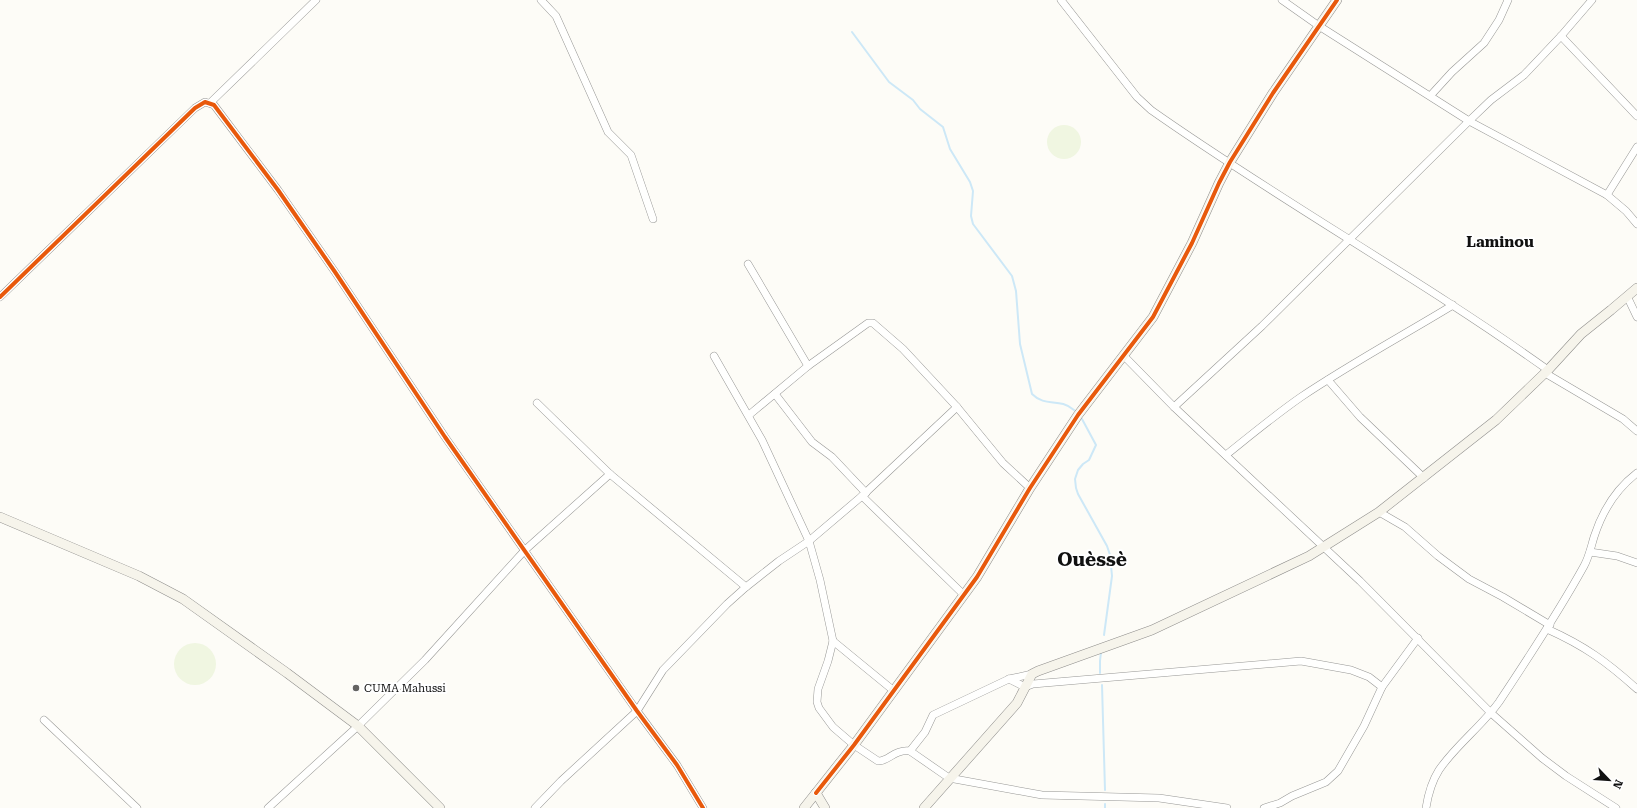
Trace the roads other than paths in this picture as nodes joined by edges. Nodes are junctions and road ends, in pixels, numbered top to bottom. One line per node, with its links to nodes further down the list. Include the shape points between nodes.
1 (316, 0): 11 (street)
2 (541, 0): 17 (street, via 556,16 608,132 631,155)
3 (1061, 0): 15 (street, via 1144,103 1171,124)
4 (1282, 0): 8 (street)
5 (1337, 0): 8 (street)
6 (1508, 0): 10 (street, via 1484,43)
7 (1592, 0): 9 (street)
8 (1319, 26): 10 (street); 15 (street)
9 (1561, 36): 12 (street); 13 (street, via 1524,74)
10 (1431, 95): 13 (street)
11 (210, 102): 23 (street, via 195,108); 47 (street, via 221,112 278,190 445,437)
12 (1637, 116)
13 (1469, 121): 16 (street); 19 (street)
14 (1637, 146): 16 (street)
15 (1230, 162): 19 (street); 27 (street, via 1163,299)
16 (1607, 195): 18 (street)
17 (653, 219)
18 (1637, 224)
19 (1350, 239): 24 (street); 34 (street, via 1262,326)
20 (748, 264): 28 (street)
21 (1637, 288): 22 (street)
22 (1627, 296): 25 (street); 29 (street, via 1581,334)
23 (0, 298)
24 (1453, 305): 29 (street, via 1492,330); 30 (street)
25 (1637, 317)
26 (714, 356): 35 (street)
27 (1124, 356): 34 (street); 41 (street, via 1078,415)
28 (808, 366): 31 (street); 33 (street, via 868,323 873,323 903,349)
29 (1546, 371): 36 (street, via 1623,419); 40 (street, via 1496,420)
30 (1328, 380): 37 (street, via 1275,415); 40 (street, via 1360,417)
31 (775, 394): 35 (street); 42 (street, via 812,442 832,457)
32 (537, 403): 39 (street)
33 (958, 407): 41 (street, via 1003,462); 42 (street)
34 (1174, 407): 37 (street)
35 (749, 415): 45 (street)
36 (1637, 431)
37 (1226, 454): 46 (street)
38 (1637, 473): 48 (street, via 1607,506)
39 (610, 474): 47 (street); 50 (street)
40 (1424, 478): 43 (street)
41 (1030, 488): 51 (street)
42 (864, 495): 45 (street); 51 (street)
43 (1379, 512): 46 (street); 52 (street, via 1405,527 1469,579 1503,597)
44 (0, 517): 64 (street, via 169,590 281,668)
45 (809, 541): 50 (street); 54 (street)
46 (1324, 548): 53 (street); 55 (street, via 1152,630)
47 (526, 550): 61 (street); 64 (street, via 425,660)
48 (1590, 552): 49 (street, via 1617,556); 52 (street)
49 (1637, 563)
50 (746, 587): 61 (street, via 663,670)
51 (964, 595): 60 (street)
52 (1549, 627): 59 (street, via 1607,663); 62 (street)
53 (1418, 638): 58 (street); 62 (street)
54 (833, 641): 60 (street); 65 (street, via 818,689 817,702 833,727)
55 (1032, 674): 56 (street); 57 (street)
56 (1009, 679): 57 (street); 66 (street, via 933,715 925,732)
57 (1025, 687): 58 (street, via 1033,684 1300,661 1351,670 1369,677); 67 (street, via 1017,704)
58 (1382, 687): 78 (street, via 1364,726 1338,771 1326,782)
59 (1637, 690)
60 (894, 691): 65 (street)
61 (637, 711): 72 (street, via 561,781); 73 (street)
62 (1491, 713): 79 (street, via 1446,760 1433,782); 80 (street, via 1542,758)
63 (44, 720): 69 (street)
64 (358, 726): 70 (street); 71 (street)
65 (854, 745): 66 (street, via 881,761 895,753); 68 (street)
66 (910, 751): 67 (street)
67 (949, 778): 76 (street); 77 (street, via 1042,795 1159,798)
68 (816, 793): 74 (street); 75 (street)
69 (138, 808)
70 (268, 808)
71 (440, 808)
72 (536, 808)
73 (703, 808)
74 (804, 808)
75 (825, 808)
76 (924, 808)
77 (1227, 808)
78 (1264, 808)
79 (1426, 808)
80 (1616, 808)

